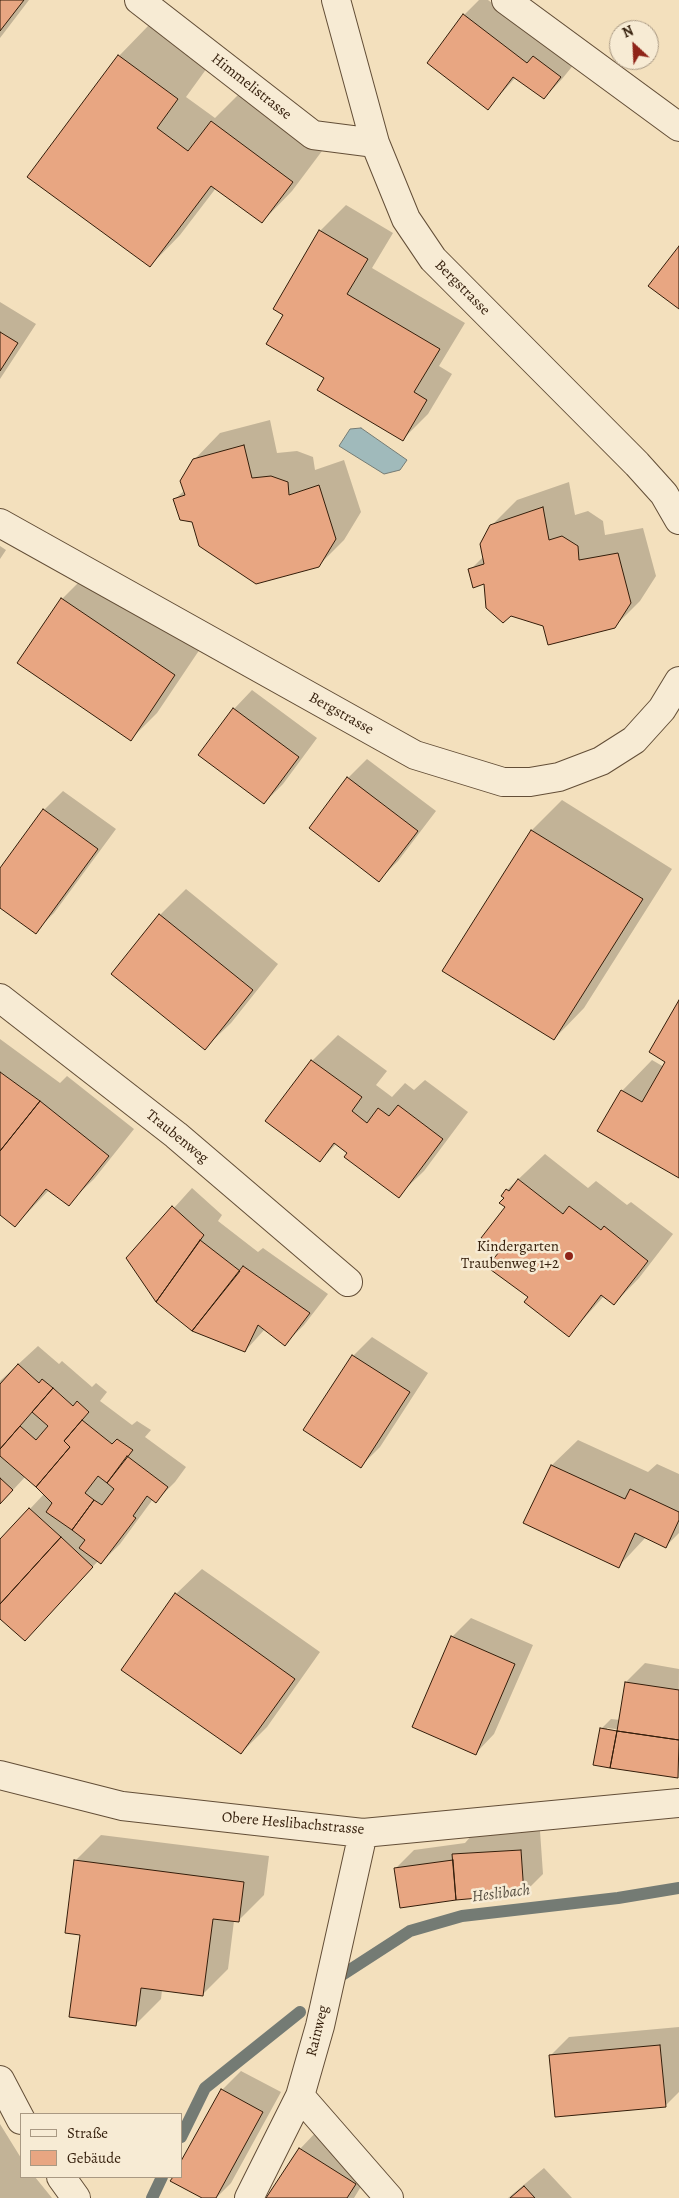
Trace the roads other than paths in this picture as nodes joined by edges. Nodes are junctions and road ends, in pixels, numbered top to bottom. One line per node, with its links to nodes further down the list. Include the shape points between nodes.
1 (139, 0): 5 (street, Himmelistrasse, via 313,135)
2 (336, 0): 5 (street, Bergstrasse)
3 (506, 0): 4 (street)
4 (679, 127)
5 (375, 143): 6 (street, Bergstrasse, via 406,219 433,259 637,464 664,494)
6 (679, 520)
7 (0, 523): 8 (street, Bergstrasse, via 416,755 504,782 559,777 601,761 634,740 662,709)
8 (679, 681)
9 (0, 998): 10 (street, Traubenweg, via 176,1135)
10 (348, 1282)
11 (0, 1775): 13 (street, Obere Heslibachstrasse, via 122,1806)
12 (679, 1803): 13 (street, Obere Heslibachstrasse)
13 (363, 1833): 15 (street, Rainweg, via 320,2026)
14 (0, 2080): 16 (street)
15 (300, 2096): 19 (street, Rainweg); 20 (street)
16 (20, 2118)
17 (62, 2178): 18 (street)
18 (76, 2198)
19 (249, 2198)
20 (389, 2198)

